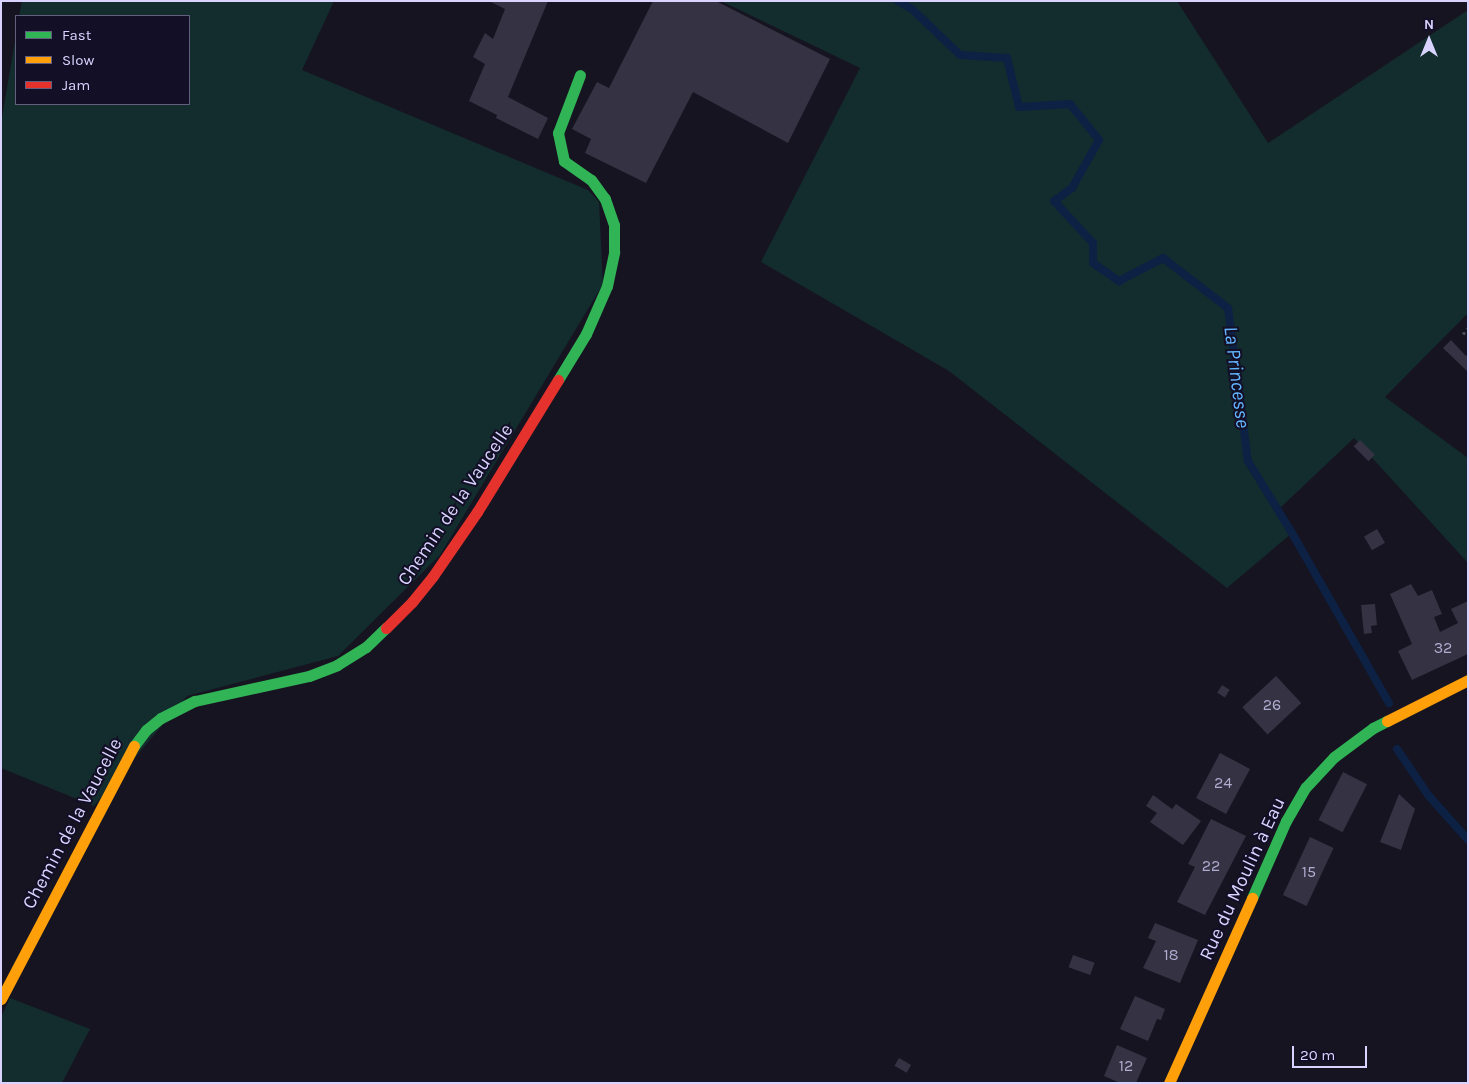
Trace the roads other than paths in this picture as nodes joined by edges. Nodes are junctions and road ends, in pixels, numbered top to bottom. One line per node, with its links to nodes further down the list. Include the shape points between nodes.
1 (580, 75): 3 (street, Chemin de la Vaucelle, via 558,133 564,161 598,188 614,225 614,252 607,286 586,334 477,512 412,602 366,647 337,665 310,676 195,701 161,718 146,730 132,748)
2 (1468, 680): 4 (street, Rue du Moulin à Eau, via 1374,728 1334,757 1306,787 1286,821)
3 (1, 999)
4 (1169, 1083)

